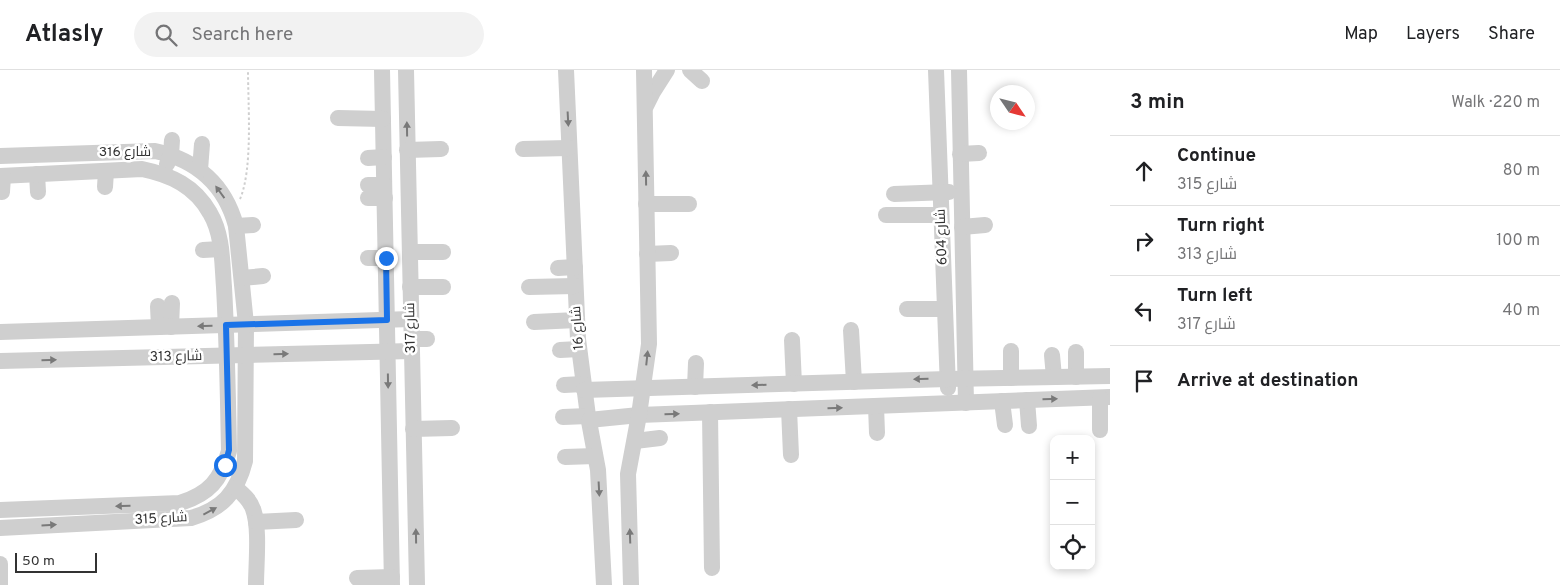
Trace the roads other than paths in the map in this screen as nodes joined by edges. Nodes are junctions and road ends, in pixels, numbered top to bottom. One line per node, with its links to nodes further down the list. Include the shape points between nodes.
1 (382, 70): 12 (street, شارع 317)
2 (406, 70): 18 (street, شارع 317, one-way to 2)
3 (566, 70): 15 (street, شارع 16, one-way to 15)
4 (644, 70): 10 (street)
5 (667, 70): 10 (street)
6 (690, 70): 9 (street)
7 (936, 70): 28 (street, شارع 604)
8 (959, 70): 21 (street, شارع 604)
9 (702, 81)
10 (644, 111): 30 (street, one-way to 10)
11 (338, 118): 12 (street)
12 (383, 119): 45 (street, شارع 317, via 376,158 376,191 378,235)
13 (202, 144): 22 (street)
14 (171, 147): 19 (street, شارع 316, via 155,152 139,147); 22 (street, شارع 316); 23 (street)
15 (569, 148): 17 (street); 49 (street, شارع 16, via 564,169 566,267)
16 (441, 149): 18 (street)
17 (523, 149)
18 (407, 150): 40 (street, شارع 317, via 415,181 416,233)
19 (7, 153): 25 (street)
20 (979, 153): 21 (street)
21 (960, 154): 27 (street, شارع 604)
22 (200, 170): 34 (street, شارع 316, one-way to 22, via 224,197)
23 (163, 173): 24 (street, شارع 316, via 105,179); 38 (street, شارع 316, via 182,182 211,213 219,232)
24 (37, 174): 25 (street, شارع 316); 26 (street)
25 (4, 180)
26 (38, 192)
27 (961, 192): 28 (street); 37 (street, شارع 604)
28 (940, 193): 29 (street); 33 (street, شارع 604)
29 (894, 194)
30 (646, 204): 31 (street); 43 (street)
31 (689, 204)
32 (886, 215): 33 (street)
33 (941, 215): 54 (street, شارع 604)
34 (235, 221): 35 (street); 47 (street, شارع 316, via 246,251)
35 (253, 225)
36 (985, 225): 37 (street)
37 (962, 227): 80 (street, شارع 604)
38 (221, 249): 39 (street); 60 (street, شارع 316)
39 (203, 250)
40 (410, 252): 41 (street); 50 (street, شارع 317)
41 (443, 252)
42 (671, 253): 43 (street)
43 (647, 254): 88 (street, one-way to 43, via 648,344)
44 (368, 258): 45 (street)
45 (386, 258): 56 (street, شارع 317)
46 (263, 276): 47 (street)
47 (242, 278): 59 (street, شارع 316)
48 (443, 286): 50 (street)
49 (575, 286): 51 (street); 57 (street, شارع 16)
50 (410, 287): 55 (street, شارع 317)
51 (529, 287)
52 (165, 304): 61 (street)
53 (907, 309): 54 (street)
54 (945, 309): 79 (street, شارع 604)
55 (411, 319): 56 (street); 65 (street, شارع 317)
56 (387, 320): 59 (street); 68 (street, شارع 317)
57 (577, 320): 58 (street); 66 (street, شارع 16)
58 (534, 322)
59 (246, 324): 60 (street); 71 (street, شارع 315)
60 (226, 325): 61 (street, one-way to 61); 73 (street, شارع 315)
61 (165, 327): 62 (street, via 118,321)
62 (5, 329)
63 (851, 330): 83 (street)
64 (792, 340): 84 (street)
65 (417, 343): 68 (street, شارع 313); 100 (street, شارع 317)
66 (579, 349): 67 (street); 86 (street, شارع 16)
67 (560, 350)
68 (388, 351): 71 (street, شارع 313, one-way to 68, via 303,361); 120 (street, شارع 317, one-way to 120)
69 (1010, 351): 81 (street)
70 (1076, 352): 78 (street)
71 (247, 355): 73 (street, شارع 313); 111 (street, شارع 315, via 245,461)
72 (1052, 355): 77 (street)
73 (227, 356): 74 (street, شارع 313, one-way to 73); 113 (street, شارع 315, via 229,450 225,465 207,490 194,498)
74 (0, 361)
75 (696, 364): 87 (street)
76 (1110, 376): 78 (street)
77 (1054, 377): 78 (street); 81 (street)
78 (1076, 377)
79 (948, 378): 80 (street); 82 (street, one-way to 82); 92 (street, شارع 604)
80 (965, 378): 81 (street); 93 (street, شارع 604)
81 (1011, 378)
82 (884, 381): 83 (street); 94 (street)
83 (854, 382): 84 (street)
84 (794, 384): 87 (street, one-way to 87)
85 (564, 385): 86 (street)
86 (584, 387): 88 (street); 99 (street, شارع 16)
87 (696, 387): 88 (street)
88 (643, 389): 97 (street)
89 (1105, 397): 90 (street, one-way to 89); 104 (street)
90 (1027, 400): 91 (street); 102 (street)
91 (1002, 401): 93 (street); 101 (street)
92 (948, 403): 93 (street); 94 (street)
93 (966, 403)
94 (881, 406): 95 (street, one-way to 94); 105 (street)
95 (788, 409): 96 (street); 109 (street)
96 (710, 412): 97 (street, one-way to 96); 118 (street)
97 (639, 415): 99 (street); 107 (street)
98 (563, 417): 99 (street)
99 (588, 418): 108 (street, شارع 16)
100 (418, 422): 103 (street); 123 (street, شارع 317, one-way to 100)
101 (1005, 425)
102 (1029, 426)
103 (452, 428)
104 (1100, 430)
105 (877, 433)
106 (660, 438): 107 (street)
107 (634, 441): 125 (street, one-way to 107, via 628,474)
108 (596, 456): 110 (street); 124 (street, شارع 16, one-way to 124)
109 (791, 456)
110 (565, 457)
111 (236, 488): 113 (street, شارع 315, one-way to 111, via 191,518 217,508); 115 (street, via 253,508)
112 (0, 510): 113 (street, شارع 315, one-way to 112)
113 (152, 512): 116 (street, شارع 315, one-way to 113)
114 (296, 520): 115 (street)
115 (256, 522): 122 (street)
116 (0, 528)
117 (0, 564): 121 (street)
118 (712, 568)
119 (357, 578): 120 (street)
120 (392, 581)
121 (0, 585)
122 (256, 585)
123 (417, 585)
124 (604, 585)
125 (631, 585)

